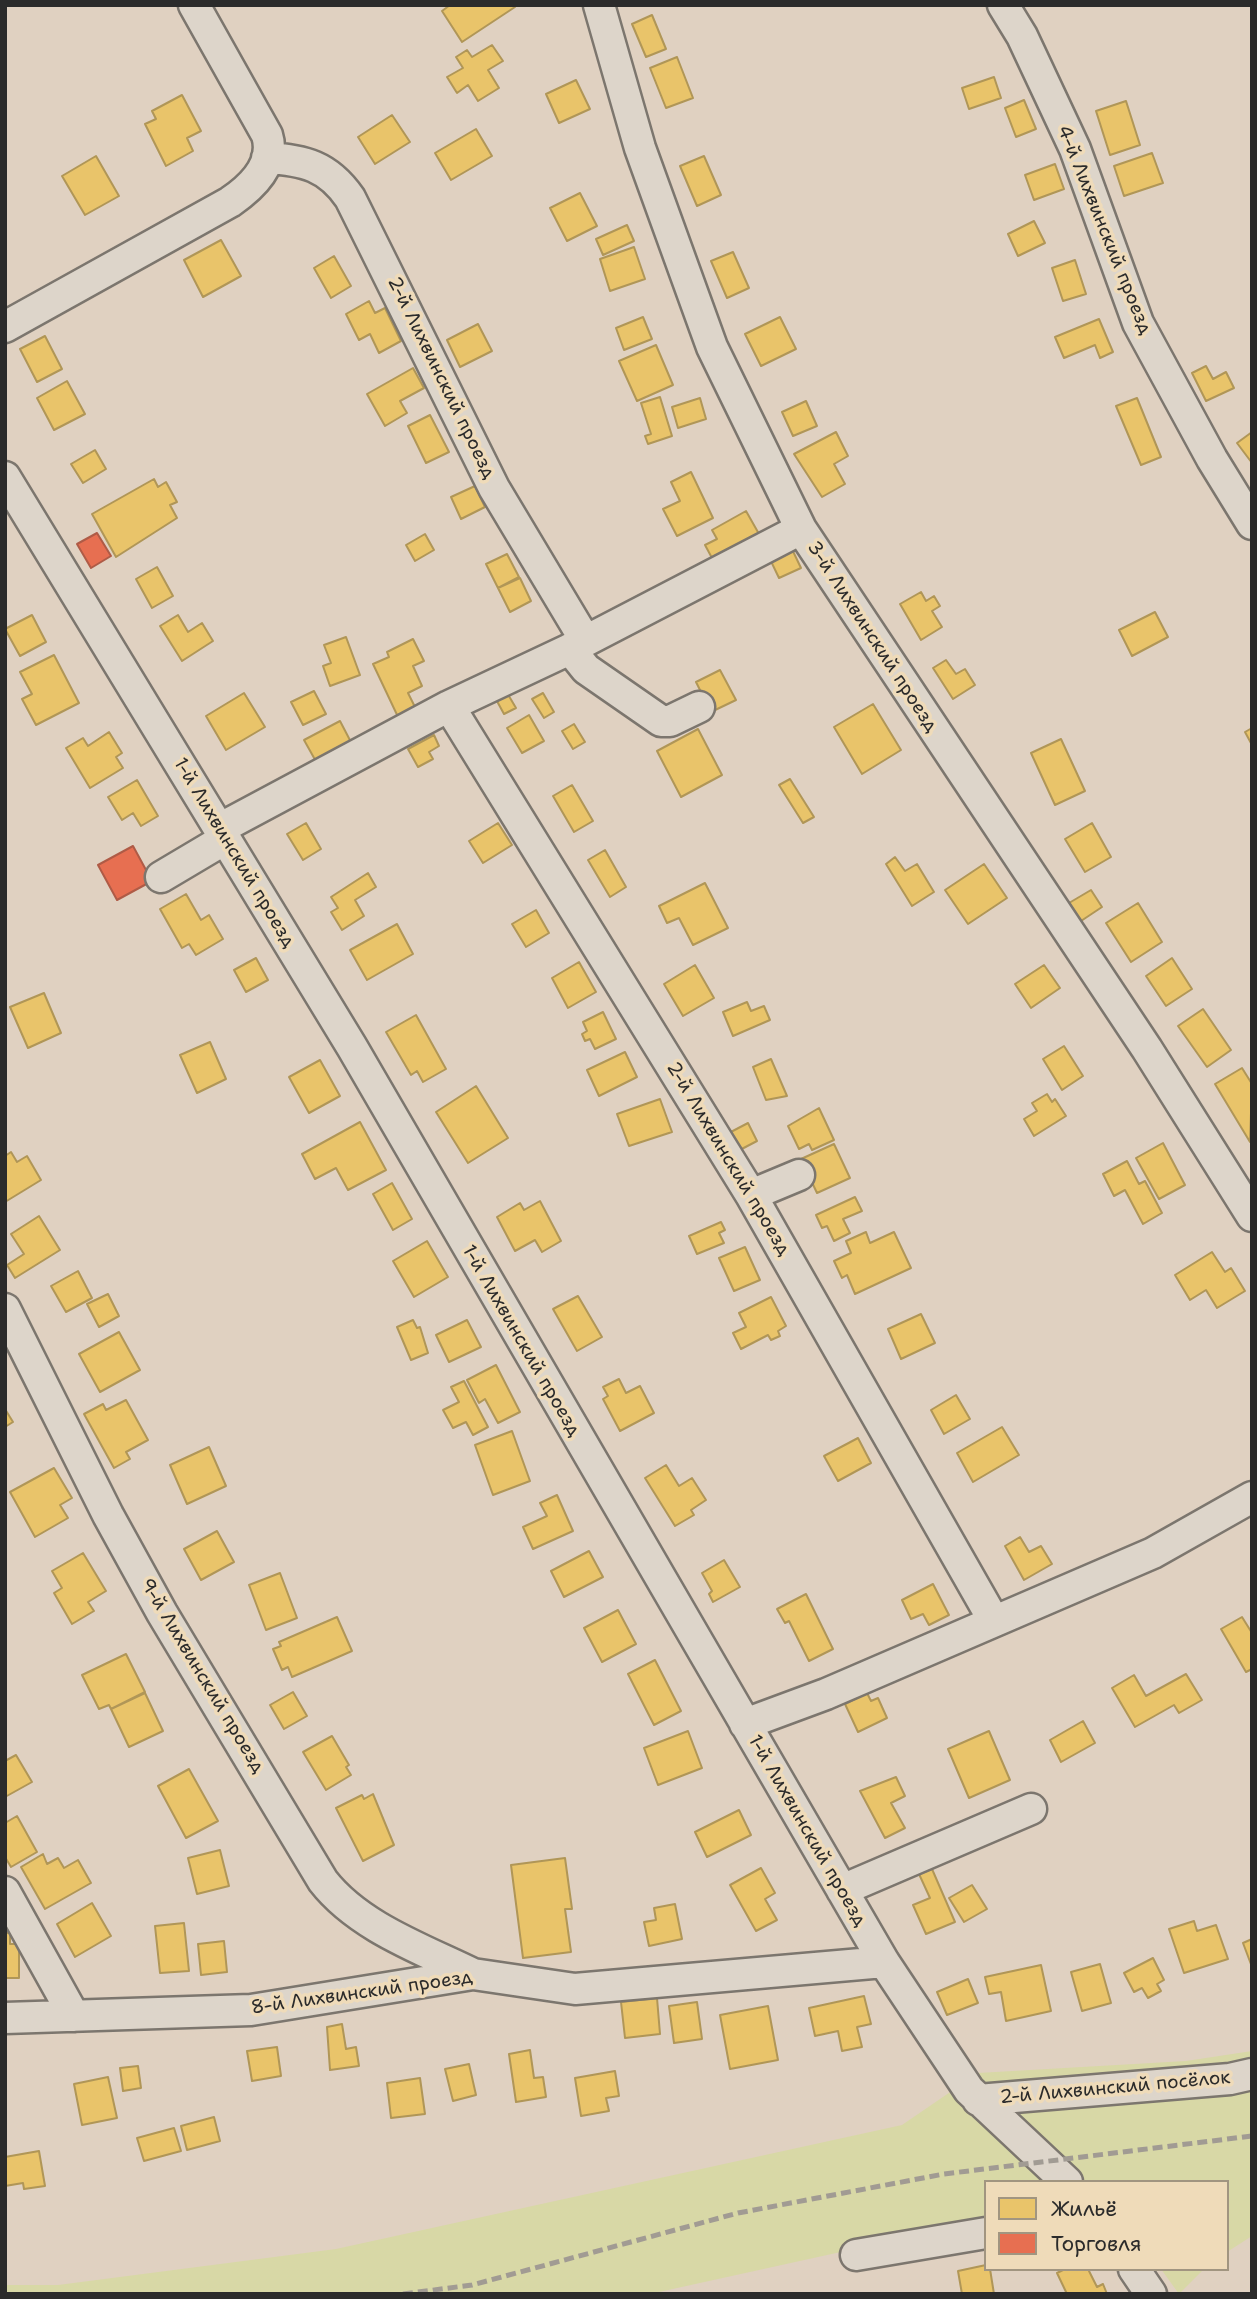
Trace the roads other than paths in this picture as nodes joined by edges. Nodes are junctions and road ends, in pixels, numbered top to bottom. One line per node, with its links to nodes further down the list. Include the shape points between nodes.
1 (194, 5): 4 (street, via 259,117 269,140)
2 (599, 5): 8 (street, 3-й Лихвинский проезд, via 640,148 712,347)
3 (1003, 5): 7 (street, 4-й Лихвинский проезд, via 1074,149 1138,323)
4 (267, 158): 5 (street, via 258,179 230,202); 9 (street, 2-й Лихвинский проезд, via 299,161 324,171 339,181 350,198)
5 (5, 327)
6 (5, 477): 12 (street, 1-й Лихвинский проезд)
7 (1252, 524)
8 (801, 530): 9 (street); 16 (street, 3-й Лихвинский проезд, via 1147,1049)
9 (577, 645): 10 (street); 11 (street, 2-й Лихвинский проезд, via 586,669 661,721)
10 (449, 705): 12 (street); 15 (street, 2-й Лихвинский проезд)
11 (699, 707)
12 (222, 834): 13 (street); 20 (street, 1-й Лихвинский проезд, via 352,1047)
13 (161, 877)
14 (799, 1175): 15 (street)
15 (751, 1195): 19 (street, 2-й Лихвинский проезд)
16 (1252, 1216)
17 (10, 1327): 25 (street, 9-й Лихвинский проезд, via 162,1613 323,1881 358,1915)
18 (1252, 1497): 19 (street, via 1153,1553)
19 (994, 1621): 20 (street, via 827,1694)
20 (745, 1724): 22 (street, 1-й Лихвинский проезд)
21 (1031, 1809): 22 (street)
22 (842, 1890): 24 (street, 1-й Лихвинский проезд)
23 (5, 1892): 26 (street)
24 (884, 1962): 25 (street, 8-й Лихвинский проезд, via 575,1989); 29 (street, 1-й Лихвинский проезд)
25 (473, 1974): 26 (street, 8-й Лихвинский проезд, via 251,2010)
26 (74, 2015): 27 (street, 8-й Лихвинский проезд)
27 (5, 2018)
28 (1252, 2074): 29 (street, 2-й Лихвинский посёлок)
29 (978, 2100): 30 (street, 1-й Лихвинский проезд)
30 (1065, 2180)
31 (984, 2233): 32 (street)
32 (856, 2255)
33 (1135, 2271): 34 (street)
34 (1151, 2294)

